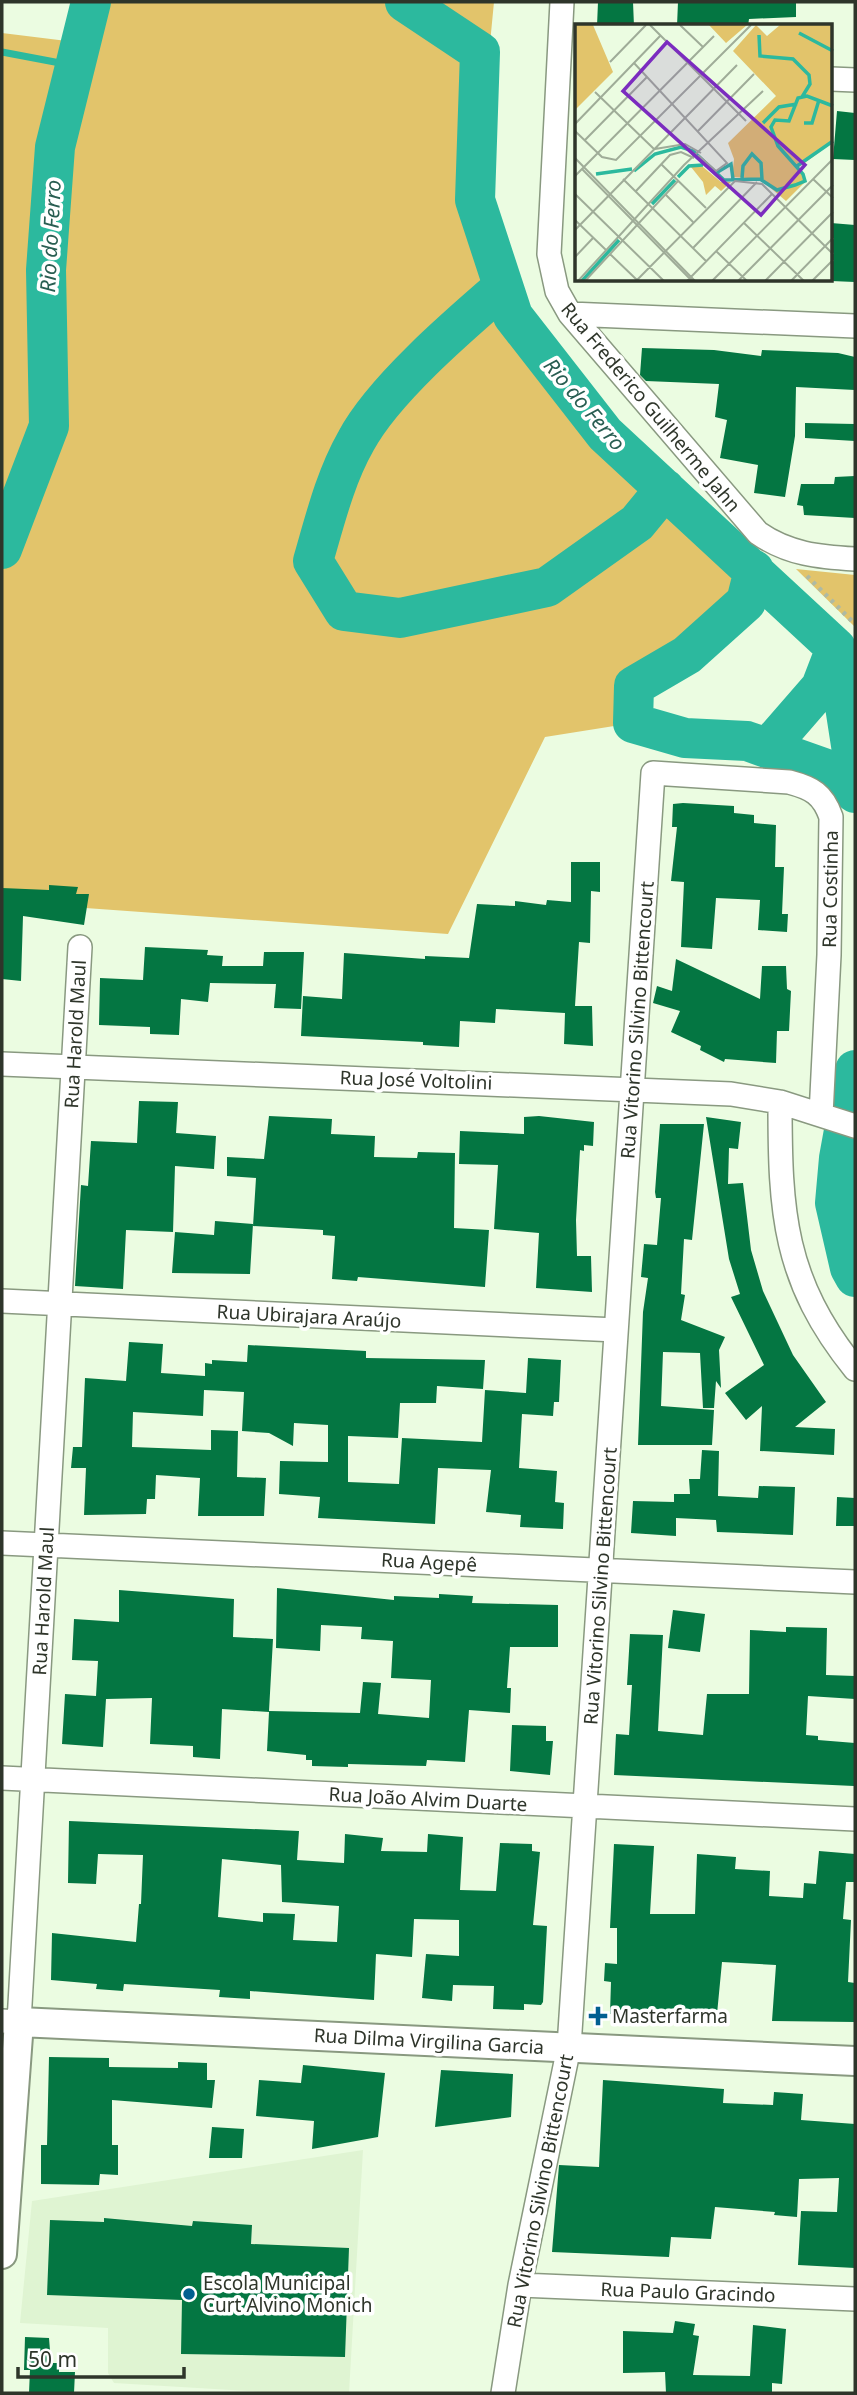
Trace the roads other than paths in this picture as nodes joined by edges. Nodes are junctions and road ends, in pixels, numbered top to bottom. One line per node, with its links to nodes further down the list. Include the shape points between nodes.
1 (562, 2): 2 (street, Rua Frederico Guilherme Jahn)
2 (568, 68): 5 (street, Rua Frederico Guilherme Jahn, via 549,254 557,291)
3 (832, 79): 4 (street)
4 (855, 80)
5 (570, 314): 6 (street); 7 (street, Rua Frederico Guilherme Jahn, via 744,519 777,546 820,557)
6 (855, 326)
7 (855, 559)
8 (653, 773): 12 (street, Rua Vitorino Silvino Bittencourt); 14 (street, Rua Costinha, via 789,782 810,788 825,799 831,817)
9 (80, 947): 11 (street, Rua Harold Maul)
10 (2, 1065): 11 (street, Rua José Voltolini)
11 (73, 1067): 12 (street, Rua José Voltolini); 17 (street, Rua Harold Maul)
12 (632, 1088): 13 (street, Rua José Voltolini); 18 (street, Rua Vitorino Silvino Bittencourt)
13 (780, 1102): 14 (street, Rua José Voltolini); 19 (street, via 780,1184 789,1244 815,1314)
14 (824, 1116): 15 (street, Rua José Voltolini)
15 (855, 1126)
16 (2, 1301): 17 (street, Rua Ubirajara Araújo)
17 (60, 1304): 18 (street, Rua Ubirajara Araújo); 21 (street, Rua Harold Maul)
18 (616, 1330): 22 (street, Rua Vitorino Silvino Bittencourt)
19 (855, 1369)
20 (2, 1543): 21 (street, Rua Agepê)
21 (46, 1545): 22 (street, Rua Agepê); 25 (street, Rua Harold Maul)
22 (601, 1570): 23 (street, Rua Agepê); 26 (street, Rua Vitorino Silvino Bittencourt)
23 (855, 1582)
24 (2, 1778): 25 (street, Rua João Alvim Duarte)
25 (32, 1780): 26 (street, Rua João Alvim Duarte); 28 (street, Rua Harold Maul)
26 (585, 1806): 27 (street, Rua João Alvim Duarte); 29 (street, Rua Vitorino Silvino Bittencourt)
27 (855, 1819)
28 (10, 2021): 29 (street, Rua Dilma Virgilina Garcia); 31 (street, Rua Harold Maul)
29 (569, 2047): 30 (street, Rua Dilma Virgilina Garcia); 32 (street, Rua Vitorino Silvino Bittencourt)
30 (855, 2061)
31 (2, 2254)
32 (520, 2285): 33 (street, Rua Paulo Gracindo); 34 (street, Rua Vitorino Silvino Bittencourt)
33 (855, 2299)
34 (503, 2393)

